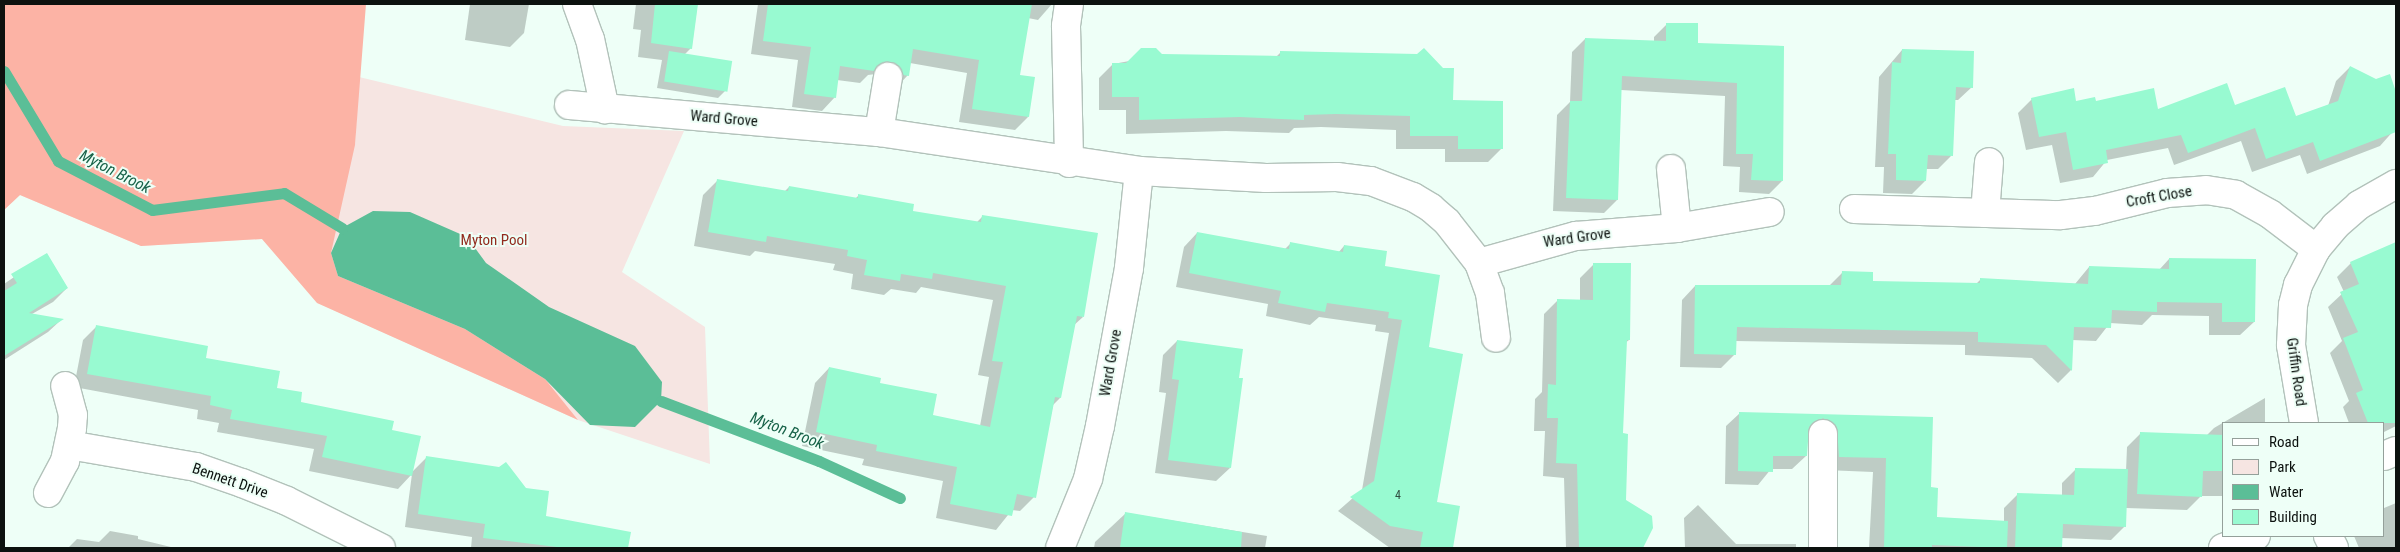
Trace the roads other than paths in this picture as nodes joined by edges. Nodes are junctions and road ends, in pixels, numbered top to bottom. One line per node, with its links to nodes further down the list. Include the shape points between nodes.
1 (577, 4): 5 (street, via 590,39)
2 (1069, 4): 8 (street, via 1066,26)
3 (888, 76): 6 (street)
4 (569, 105): 5 (street, Ward Grove)
5 (605, 109): 6 (street, Ward Grove)
6 (879, 132): 8 (street, Ward Grove)
7 (1988, 162): 14 (street)
8 (1069, 163): 10 (street, Ward Grove)
9 (1671, 169): 15 (street)
10 (1139, 171): 17 (street, Ward Grove, via 1266,178 1337,177 1371,182 1413,196 1431,208 1447,222); 26 (street, Ward Grove, via 1128,268 1100,426 1088,479)
11 (2396, 184): 16 (street, Griffin Road, via 2346,215)
12 (1854, 209): 14 (street, Croft Close)
13 (1770, 212): 15 (street, Ward Grove)
14 (1986, 213): 16 (street, Croft Close, via 2061,215 2094,211 2167,193 2206,190 2236,195 2270,214)
15 (1678, 228): 17 (street, Ward Grove, via 1576,236)
16 (2316, 249): 20 (street, Griffin Road, via 2298,284 2291,327 2292,363)
17 (1478, 262): 18 (street, Ward Grove, via 1490,293)
18 (1496, 338)
19 (65, 386): 22 (street, via 73,415)
20 (2304, 422)
21 (1823, 434): 27 (street)
22 (69, 445): 23 (street); 25 (street, Bennett Drive, via 196,468 242,482)
23 (48, 493)
24 (2253, 537): 28 (street)
25 (381, 548)
26 (1060, 548)
27 (1823, 548)
28 (2223, 548)

